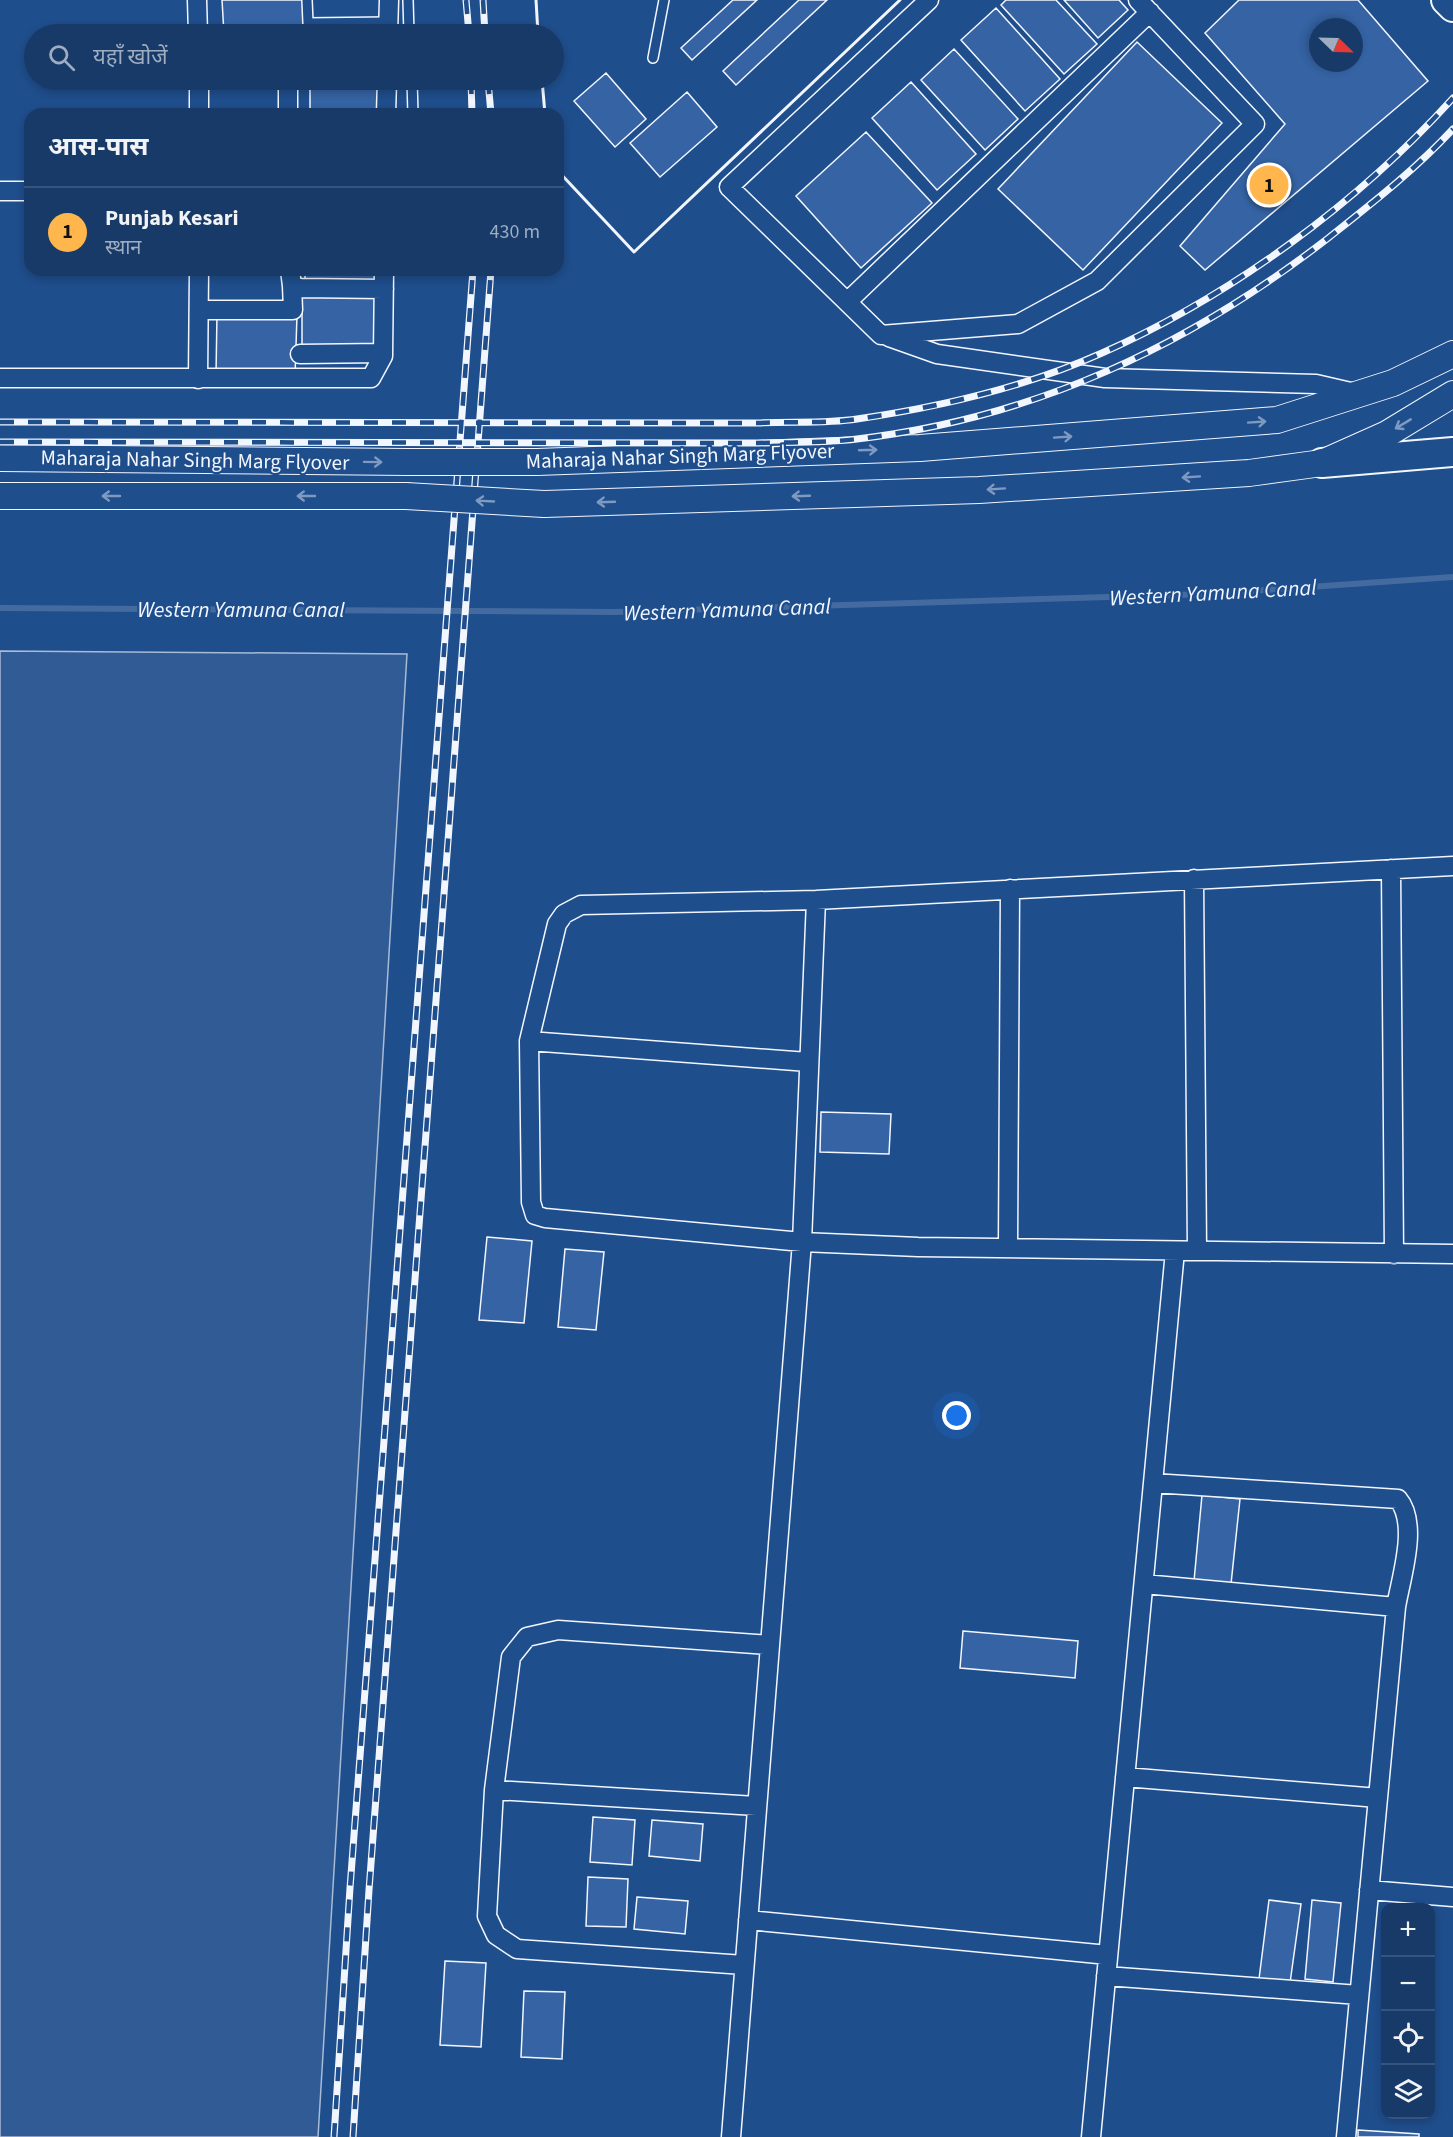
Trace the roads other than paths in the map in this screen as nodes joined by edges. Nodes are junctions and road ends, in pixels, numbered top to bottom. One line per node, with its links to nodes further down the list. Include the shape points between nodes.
1 (197, 0): 10 (street)
2 (307, 0): 11 (lane, via 308,23)
3 (389, 0): 12 (street)
4 (408, 0): 13 (lane)
5 (664, 0): 14 (lane)
6 (929, 0): 29 (street, via 729,187)
7 (1446, 0): 9 (main road)
8 (1144, 6): 29 (street); 31 (street, via 1255,124 1097,281 1018,324)
9 (1453, 7)
10 (198, 24)
11 (324, 24)
12 (388, 24)
13 (409, 24)
14 (653, 58)
15 (199, 90): 19 (street)
16 (288, 90): 20 (street)
17 (387, 90): 21 (street)
18 (412, 90): 22 (lane)
19 (199, 108)
20 (288, 108)
21 (386, 108)
22 (413, 108)
23 (0, 190): 24 (street)
24 (24, 190)
25 (199, 276): 30 (street)
26 (384, 276): 28 (street)
27 (291, 278): 28 (street); 30 (street, via 293,310)
28 (384, 289): 32 (street)
29 (847, 302): 31 (street)
30 (198, 310): 36 (street)
31 (881, 335): 37 (street, via 937,354 1105,378 1316,384)
32 (383, 353): 33 (street); 36 (street, via 370,378)
33 (300, 354)
34 (1453, 354): 37 (main road, Maharaja Nahar Singh Marg Flyover, via 1393,383)
35 (0, 378): 36 (street)
36 (198, 379)
37 (1355, 393): 40 (main road, Maharaja Nahar Singh Marg Flyover, one-way to 37, bridge, via 525,462 896,449 1277,420)
38 (1453, 394): 41 (main road, Maharaja Nahar Singh Marg Flyover, one-way to 41, via 1387,434)
39 (1453, 452): 41 (main road)
40 (0, 458)
41 (1322, 463): 42 (main road, Maharaja Nahar Singh Marg Flyover, one-way to 42, bridge, via 1249,473 979,490 544,504 406,496)
42 (0, 496)
43 (1453, 866): 44 (street)
44 (1391, 869): 45 (street); 54 (street)
45 (1194, 879): 46 (street); 53 (street)
46 (1010, 889): 47 (street); 51 (street)
47 (816, 900): 48 (street, via 581,905 564,914 557,924); 49 (street)
48 (529, 1041): 49 (street); 50 (street, via 531,1202 535,1215 556,1221)
49 (808, 1062): 50 (street)
50 (802, 1242): 51 (street); 59 (street)
51 (1008, 1248): 52 (street)
52 (1175, 1251): 53 (street); 56 (street)
53 (1197, 1251): 54 (street)
54 (1394, 1254): 55 (street)
55 (1453, 1254)
56 (1153, 1483): 57 (street); 58 (street, via 1398,1499 1406,1508 1409,1523)
57 (1144, 1584): 58 (street); 60 (street)
58 (1396, 1607): 62 (street)
59 (769, 1645): 61 (street, via 558,1630 526,1637 511,1658); 63 (street)
60 (1125, 1777): 62 (street); 67 (street)
61 (494, 1790): 63 (street); 68 (street, via 487,1916 496,1935 517,1949)
62 (1378, 1797): 64 (street)
63 (756, 1806): 66 (street)
64 (1369, 1890): 65 (street); 70 (street)
65 (1453, 1897)
66 (748, 1920): 67 (street); 68 (street)
67 (1108, 1955): 69 (street)
68 (744, 1965): 71 (street)
69 (1106, 1976): 70 (street); 72 (street)
70 (1359, 1995): 73 (street)
71 (731, 2137)
72 (1092, 2137)
73 (1346, 2137)

